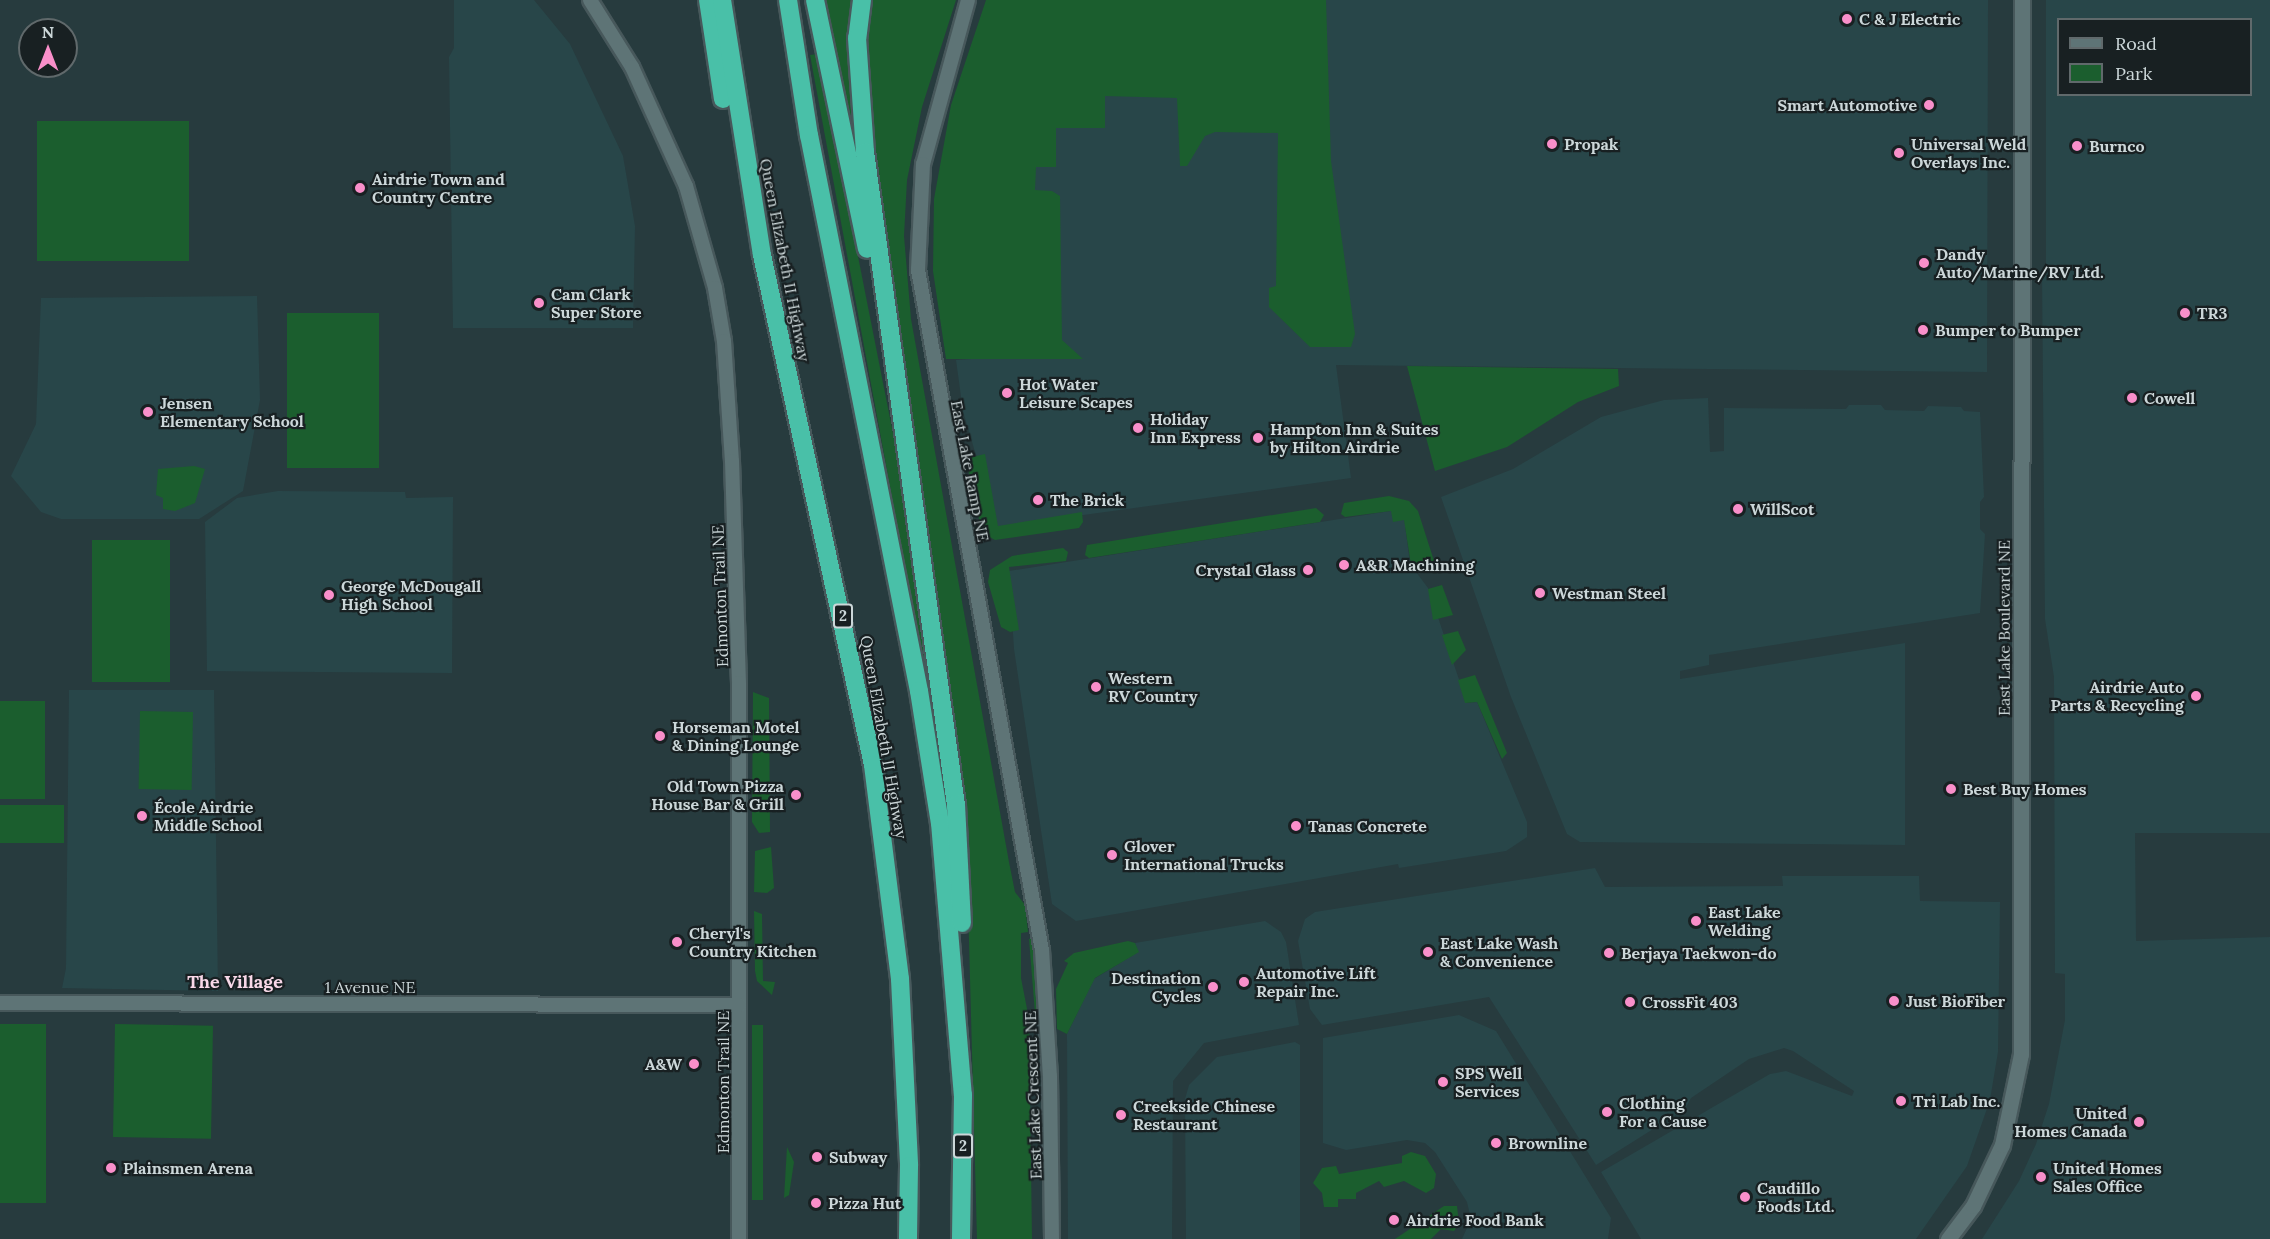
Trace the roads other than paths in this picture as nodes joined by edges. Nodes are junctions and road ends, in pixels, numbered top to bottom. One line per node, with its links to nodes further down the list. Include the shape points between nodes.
1 (590, 0): 13 (street, Edmonton Trail NE, via 632,67 686,186 712,277 724,341 732,440 739,683)
2 (708, 0): 9 (highway, via 730,143)
3 (722, 0): 9 (highway, Queen Elizabeth II Highway / 2)
4 (788, 0): 14 (highway, 2, via 809,135 919,691 940,823)
5 (814, 0): 10 (highway)
6 (862, 0): 10 (highway, via 857,38 865,152)
7 (968, 0): 11 (street, East Lake Ramp NE, via 923,164 918,270)
8 (2022, 0): 19 (main road, East Lake Boulevard NE, via 2021,1054 2002,1145 1973,1206)
9 (762, 255): 16 (highway, Queen Elizabeth II Highway / 2, via 873,765 900,979 909,1166)
10 (892, 359): 14 (highway, via 928,584 956,805 963,927)
11 (1042, 950): 18 (street, East Lake Crescent NE, via 1050,1076)
12 (0, 1003): 13 (street, 1 Avenue NE)
13 (739, 1005): 15 (street, Edmonton Trail NE)
14 (961, 1053): 17 (highway, 2)
15 (739, 1239)
16 (908, 1239)
17 (962, 1239)
18 (1052, 1239)
19 (1948, 1239)

